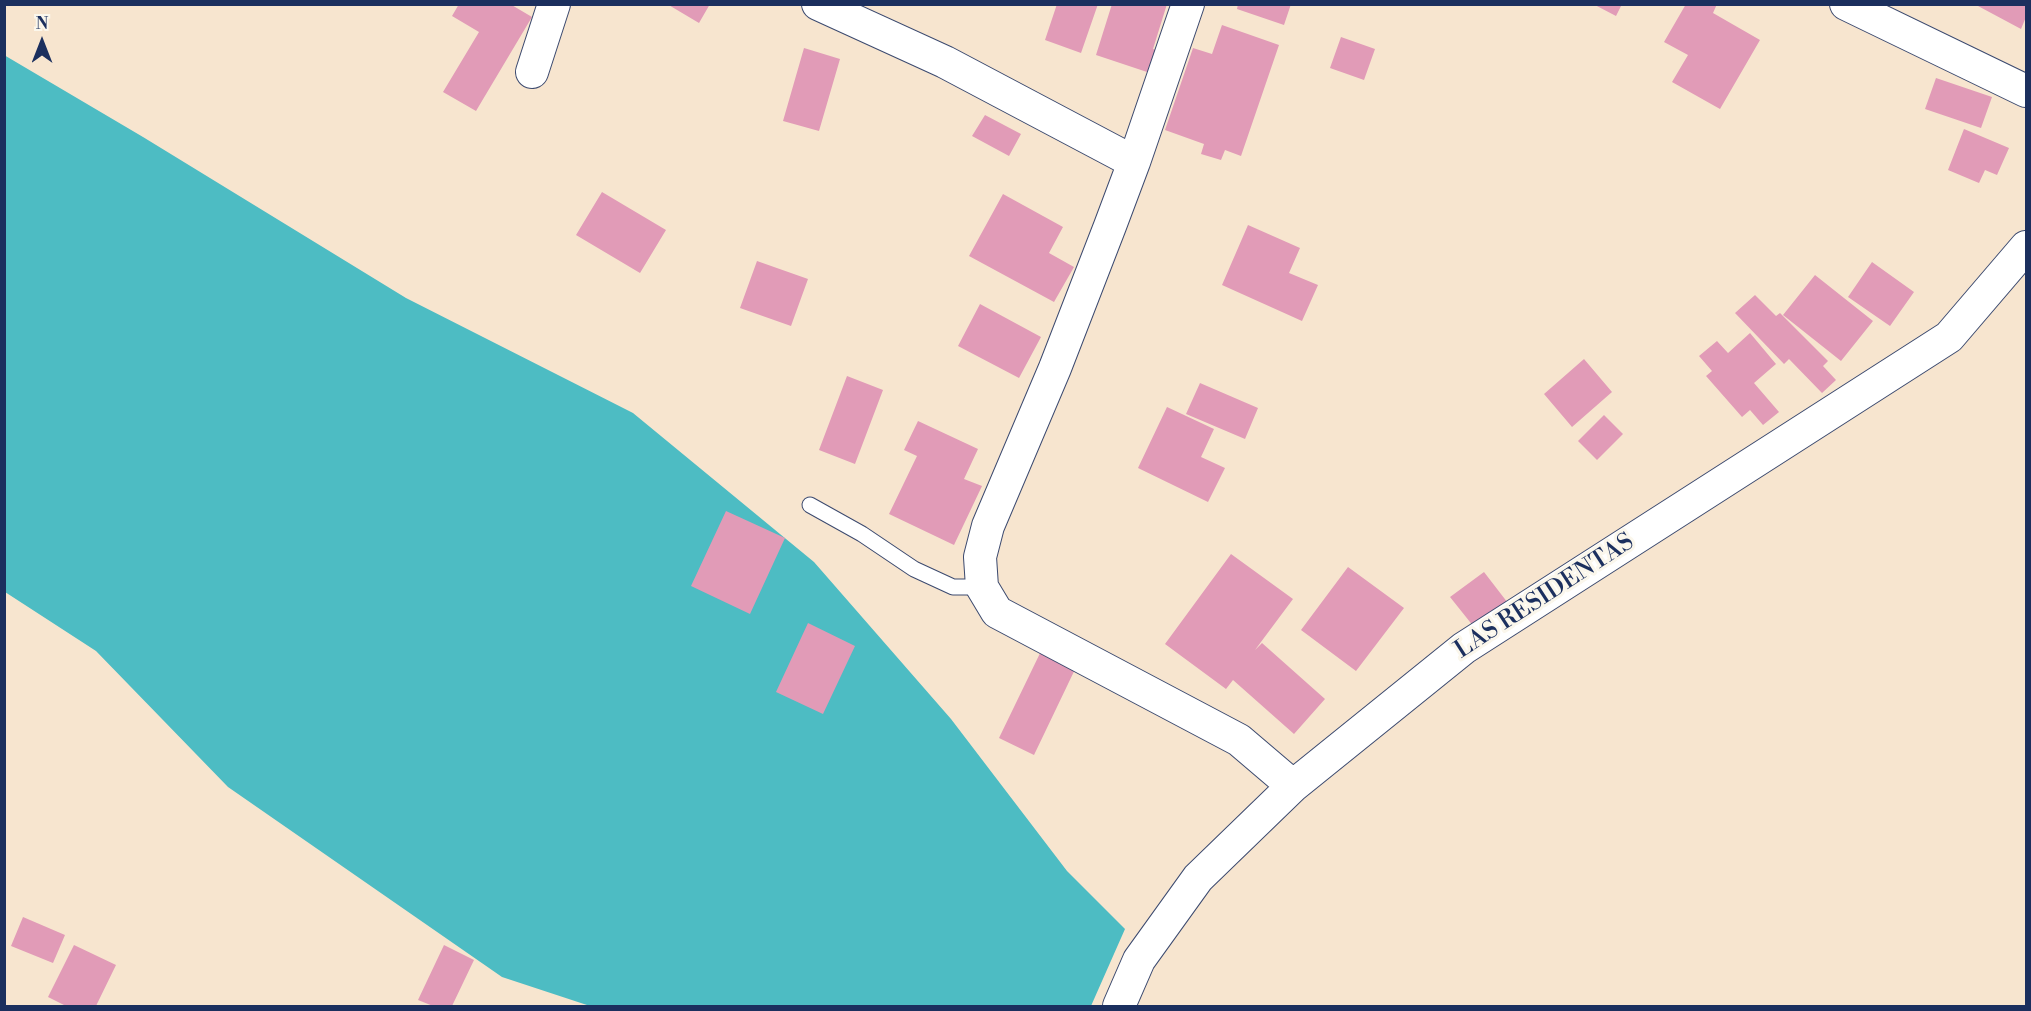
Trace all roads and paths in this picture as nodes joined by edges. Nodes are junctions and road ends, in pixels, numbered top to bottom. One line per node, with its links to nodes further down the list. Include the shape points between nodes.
1 (554, 4): 5 (street)
2 (818, 4): 7 (street, via 945,62)
3 (1188, 4): 7 (street)
4 (1846, 4): 6 (street)
5 (532, 72)
6 (2026, 91)
7 (1134, 162): 10 (street, via 1055,368 988,526 980,557)
8 (2026, 247): 11 (street, LAS RESIDENTAS, via 1949,337 1464,648)
9 (810, 505): 10 (lane, via 914,569 953,587)
10 (982, 587): 11 (street, via 997,612 1239,740)
11 (1293, 786): 12 (street, LAS RESIDENTAS, via 1198,878 1140,960)
12 (1119, 1006)

